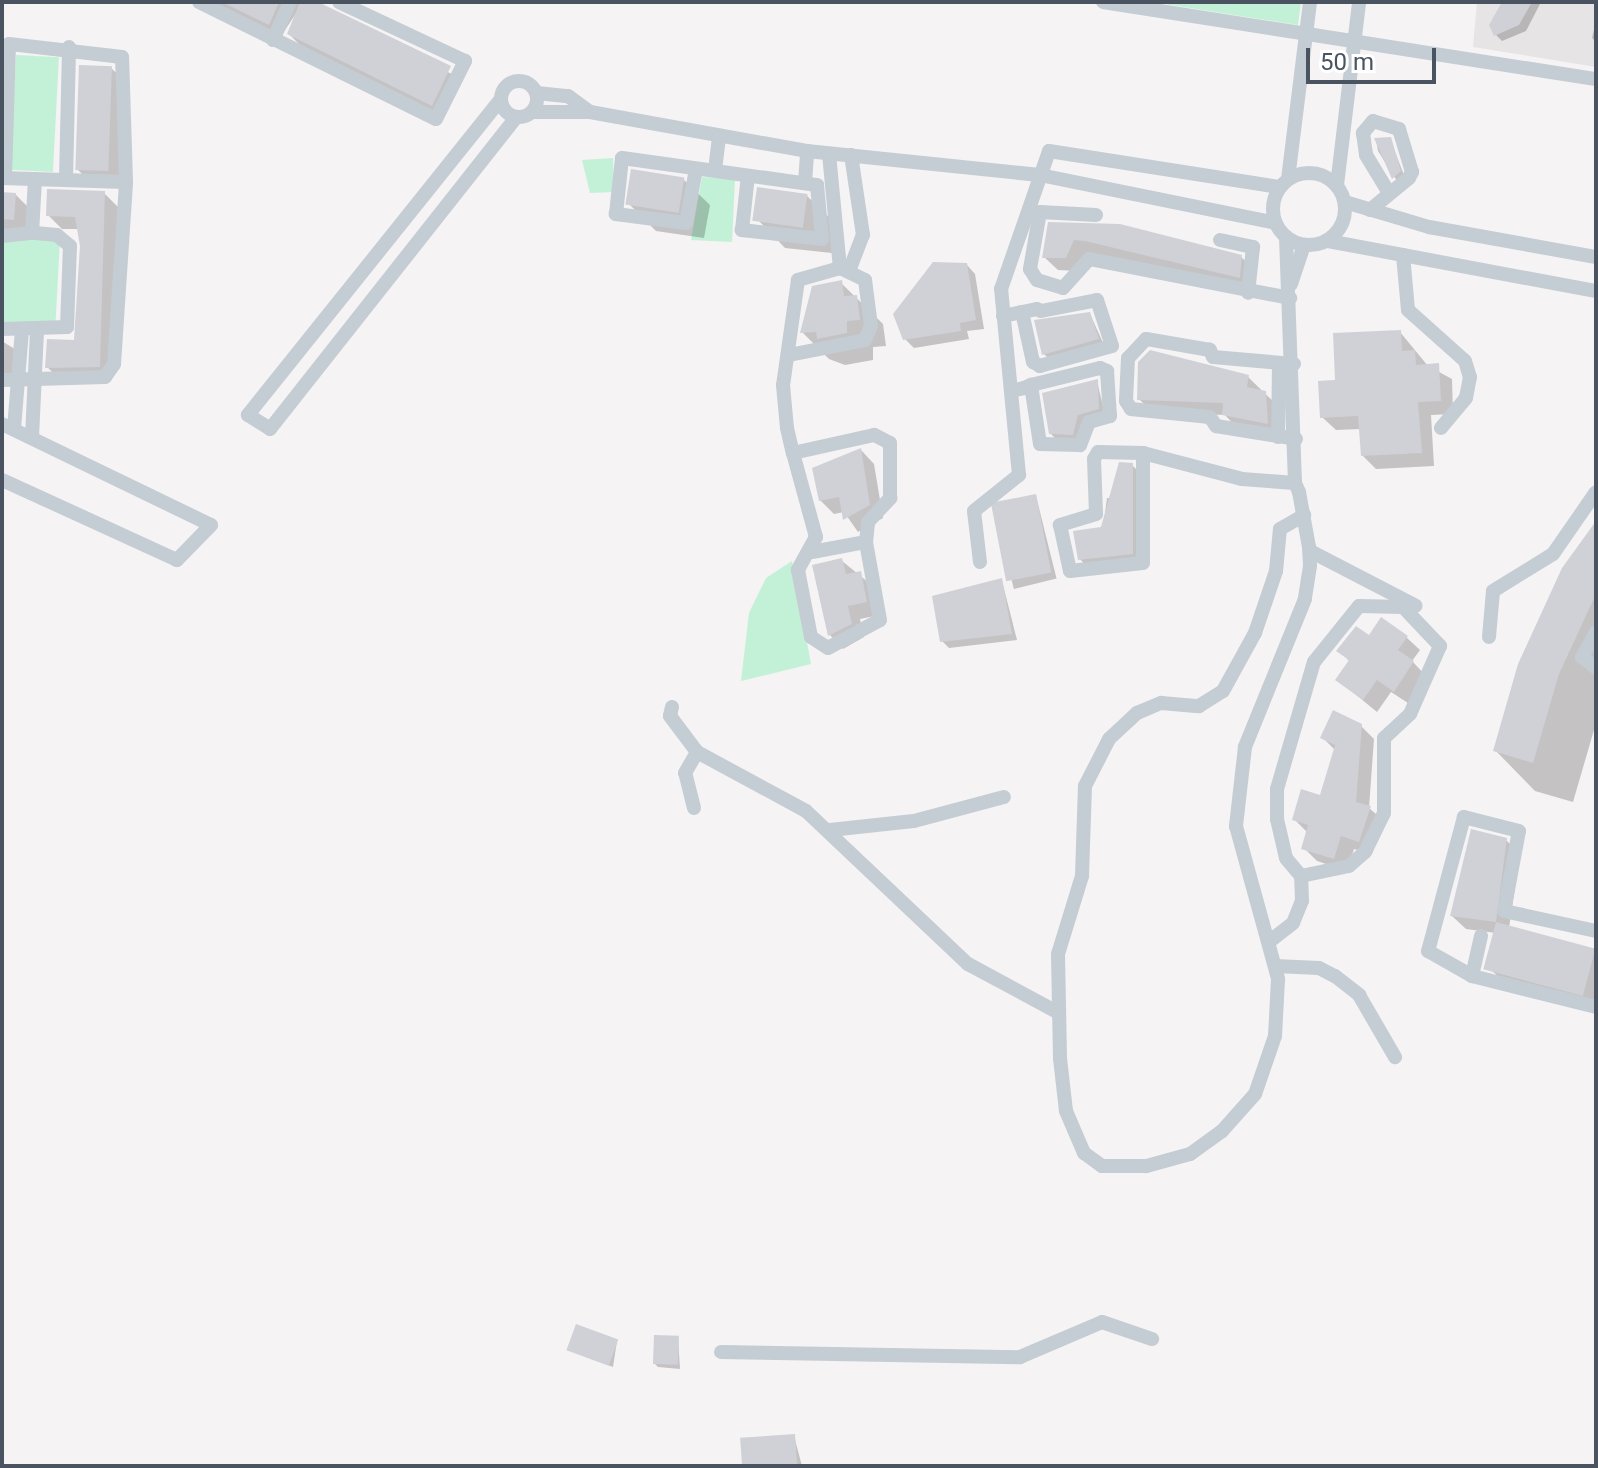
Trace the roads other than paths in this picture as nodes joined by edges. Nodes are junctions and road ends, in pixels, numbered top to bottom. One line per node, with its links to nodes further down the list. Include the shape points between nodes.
1 (199, 2): 8 (street)
2 (290, 2): 8 (street)
3 (339, 2): 8 (street, via 465,61 436,119)
4 (1103, 2): 7 (street)
5 (1310, 2): 7 (street)
6 (1359, 2): 11 (street)
7 (1306, 36): 11 (street); 31 (street)
8 (273, 40)
9 (6, 44): 10 (street); 26 (street)
10 (69, 47): 28 (street); 29 (street, via 122,57)
11 (1354, 47): 12 (street); 32 (street)
12 (1596, 79)
13 (537, 93): 14 (street, via 514,81); 15 (street); 16 (street, via 568,96)
14 (501, 99): 17 (street); 17 (street, via 248,415 270,429)
15 (533, 112): 16 (street); 17 (street)
16 (590, 112): 18 (street)
17 (516, 117)
18 (719, 137): 19 (street); 23 (street)
19 (807, 151): 20 (street); 30 (street)
20 (829, 154): 21 (street); 46 (street)
21 (851, 155): 24 (street); 46 (street, via 863,235)
22 (696, 169): 22 (street, via 686,223 616,214 622,158); 23 (street)
23 (715, 170): 25 (street)
24 (1040, 175): 31 (street, via 1049,151); 37 (street); 51 (street, via 1010,250 1001,289)
25 (748, 176): 30 (street); 30 (street, via 742,230 822,239 817,185)
26 (4, 178): 27 (street)
27 (35, 179): 28 (street); 38 (street)
28 (66, 180): 29 (street)
29 (126, 182): 57 (street, via 110,372)
30 (805, 183)
31 (1284, 183): 32 (street, via 1319,174); 37 (street)
32 (1337, 185): 34 (street)
33 (1389, 193): 33 (street, via 1409,178 1411,153 1392,122 1373,121 1363,133 1366,155); 35 (street)
34 (1345, 202): 35 (street); 42 (street, via 1342,224)
35 (1370, 210): 45 (street)
36 (1096, 215): 49 (street, via 1040,212 1030,269 1037,280 1063,288 1089,259)
37 (1275, 223): 40 (street)
38 (32, 233): 39 (street); 54 (street, via 57,235 70,246 67,327)
39 (2, 236)
40 (1286, 237): 43 (street); 47 (street)
41 (1220, 240): 49 (street, via 1253,247)
42 (1328, 241): 43 (street); 44 (street)
43 (1304, 245): 47 (street)
44 (1403, 255): 48 (street); 63 (street, via 1408,310 1465,361 1470,377 1466,398)
45 (1596, 257)
46 (844, 269): 55 (street, via 808,272 794,285); 55 (street, via 865,280 871,326 865,340)
47 (1291, 291): 49 (street); 56 (street)
48 (1596, 291)
49 (1248, 293)
50 (1022, 312): 50 (street, via 1097,300 1112,346 1040,366 1033,362); 51 (street)
51 (1003, 316): 61 (street)
52 (2, 329): 53 (street)
53 (22, 330): 54 (street); 59 (street)
54 (37, 330): 57 (street)
55 (789, 355): 67 (street, via 783,385)
56 (1287, 364): 65 (street); 65 (street, via 1146,339 1128,358 1126,401 1131,409 1210,417 1216,426); 66 (street)
57 (35, 379): 59 (street); 64 (street)
58 (2, 380): 59 (street)
59 (18, 380): 62 (street)
60 (1031, 385): 60 (street, via 1100,368 1107,371 1110,416 1089,422 1080,445 1040,444); 61 (street)
61 (1011, 391): 76 (street, via 1019,475 974,511)
62 (8, 427): 64 (street)
63 (1441, 428)
64 (32, 437): 69 (street, via 211,525 177,560)
65 (1278, 437): 66 (street)
66 (1296, 439): 70 (street)
67 (793, 453): 73 (street, via 888,439 890,498 868,522); 75 (street, via 816,537)
68 (1143, 453): 68 (street, via 1143,563 1070,571 1060,525 1096,514 1098,452); 70 (street, via 1242,479)
69 (2, 480)
70 (1295, 483): 72 (street)
71 (1596, 492): 79 (street, via 1553,554 1493,591)
72 (1304, 515): 74 (street); 93 (street, via 1280,529 1276,571 1255,633 1223,691 1199,706 1161,703 1137,713 1109,739 1085,786 1082,876 1058,954)
73 (866, 542): 75 (street); 75 (street, via 880,620 828,648 811,637 798,570)
74 (1310, 551): 77 (street); 89 (street, via 1305,599 1245,747 1236,826)
75 (812, 552)
76 (980, 562)
77 (1416, 606)
78 (1596, 632): 80 (street, via 1582,657)
79 (1489, 637)
80 (1596, 668)
81 (672, 707): 82 (street, via 670,716)
82 (697, 752): 84 (street, via 685,773); 85 (street)
83 (1004, 797): 85 (street, via 914,821)
84 (694, 808)
85 (830, 830): 93 (street, via 845,854 888,883 968,964)
86 (1301, 876): 86 (street, via 1286,858 1277,789 1314,662 1359,606 1403,607 1440,646 1410,714 1384,738 1384,813 1365,852 1349,866); 89 (street, via 1293,923)
87 (1596, 931): 91 (street, via 1504,911 1519,831 1464,817 1428,951)
88 (1481, 936): 91 (street)
89 (1270, 941): 90 (street)
90 (1275, 966): 93 (street, via 1275,1036 1255,1094 1190,1154 1146,1166 1102,1166 1084,1153 1066,1111); 94 (street, via 1319,968 1335,976 1359,995)
91 (1472, 976): 92 (street)
92 (1596, 1007)
93 (1059, 1013)
94 (1395, 1057)
95 (1152, 1339): 96 (street, via 1102,1322 1020,1357)
96 (721, 1352)

